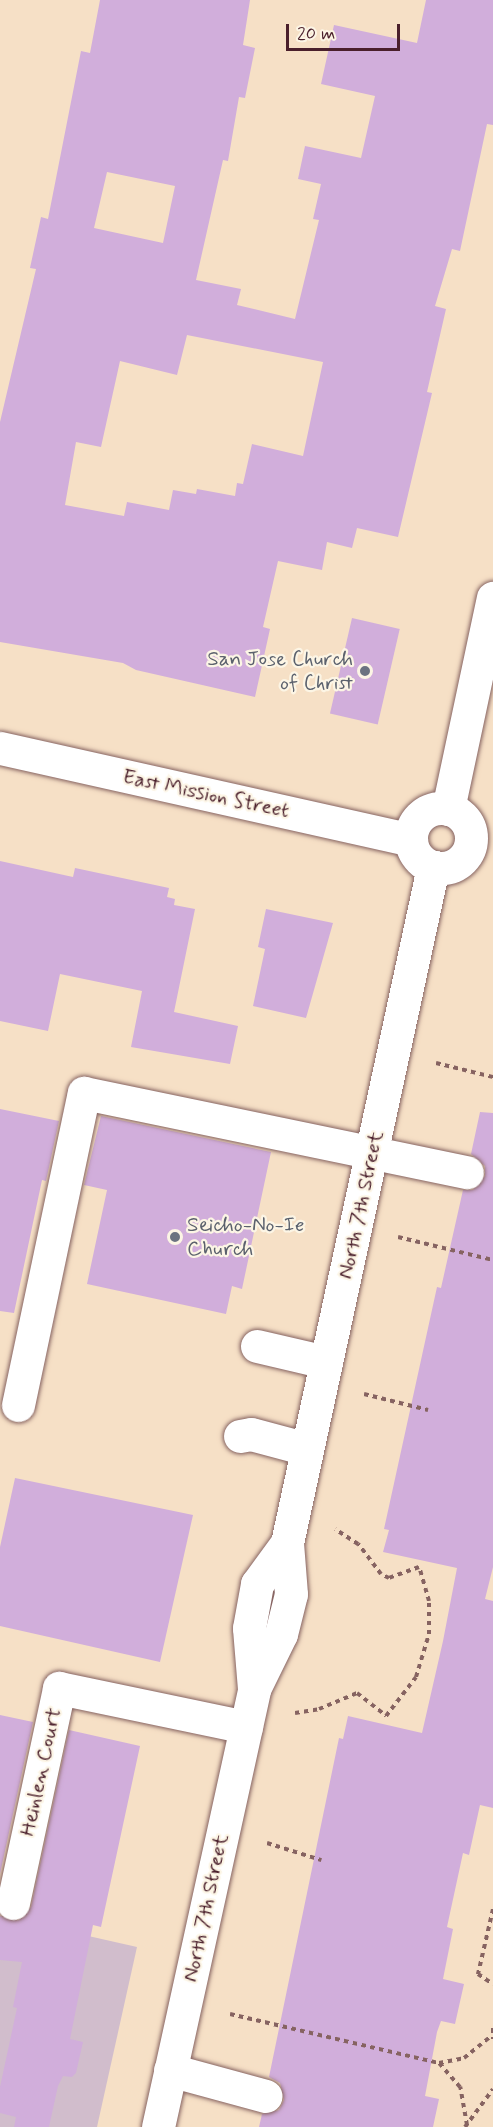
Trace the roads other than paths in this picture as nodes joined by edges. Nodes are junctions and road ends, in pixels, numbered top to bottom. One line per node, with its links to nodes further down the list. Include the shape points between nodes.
1 (493, 598): 3 (street)
2 (0, 748): 4 (street, East Mission Street)
3 (448, 809): 4 (street, via 422,815); 5 (street, via 457,813 470,829)
4 (411, 840): 6 (street, via 418,857)
5 (481, 853): 6 (street, via 451,867)
6 (433, 867): 7 (street, North 7th Street)
7 (372, 1154): 8 (street); 10 (street, North 7th Street); 11 (street, via 84,1093)
8 (467, 1172)
9 (257, 1346): 10 (street)
10 (326, 1362): 13 (street, North 7th Street)
11 (18, 1405)
12 (240, 1436): 13 (street, via 251,1434)
13 (307, 1449): 14 (street, North 7th Street, via 287,1542 291,1593 281,1634 254,1689)
14 (246, 1727): 15 (street, Heinlen Court, via 58,1688); 16 (street, North 7th Street)
15 (13, 1903)
16 (170, 2070): 17 (street); 18 (street, North 7th Street)
17 (266, 2096)
18 (158, 2127)

